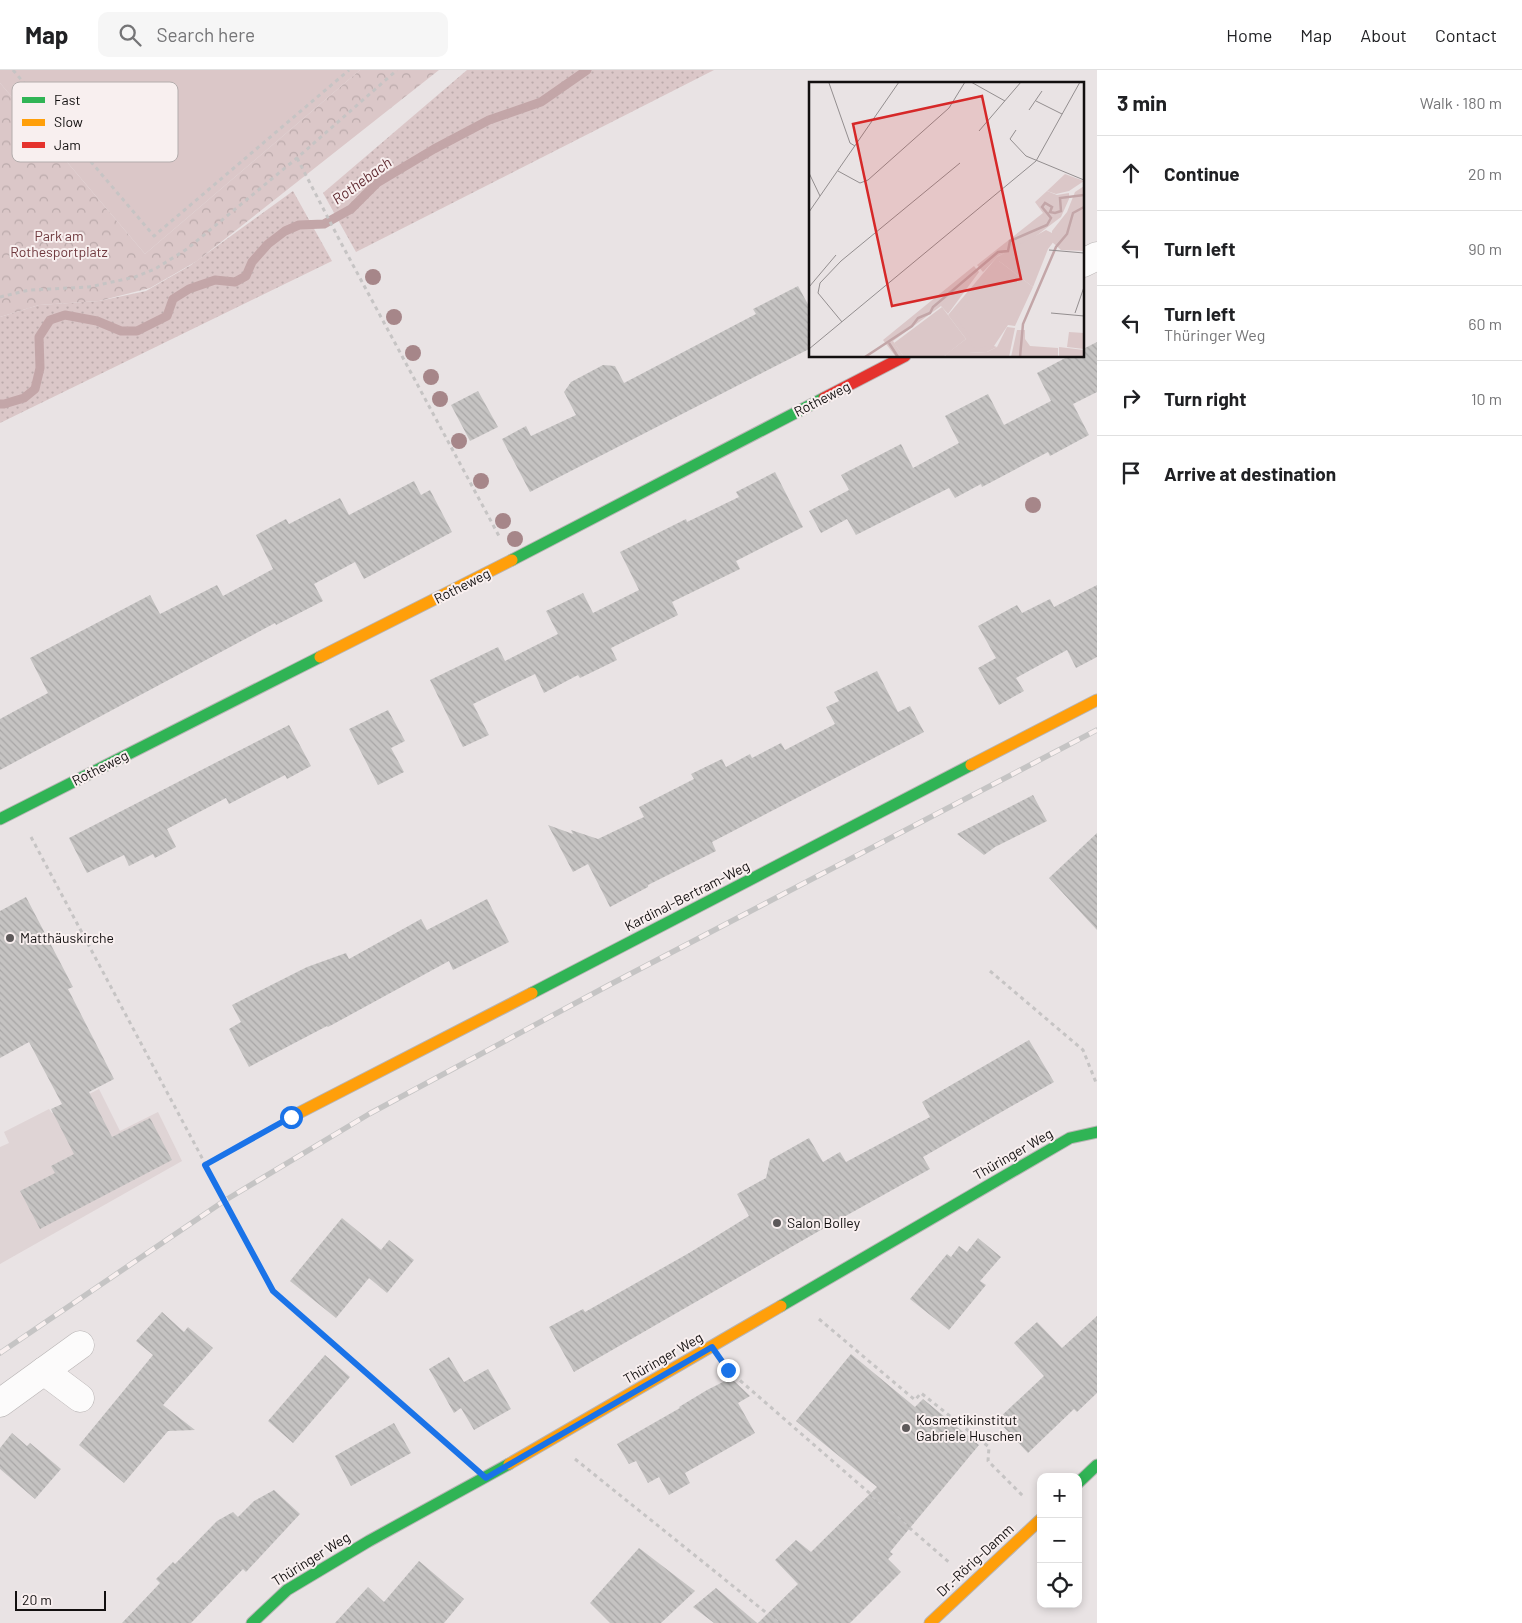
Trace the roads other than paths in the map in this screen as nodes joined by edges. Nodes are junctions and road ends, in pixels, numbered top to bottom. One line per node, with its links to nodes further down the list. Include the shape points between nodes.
1 (1097, 256): 2 (street)
2 (1084, 262)
3 (901, 358): 5 (street, Rotheweg, via 513,560)
4 (1097, 700): 6 (street, Kardinal-Bertram-Weg)
5 (0, 819)
6 (291, 1117)
7 (1097, 1132): 15 (street, Thüringer Weg, via 1070,1138 486,1478 369,1541 287,1590)
8 (80, 1345): 9 (street)
9 (44, 1371): 10 (street); 11 (street)
10 (80, 1398)
11 (0, 1403)
12 (1097, 1465): 13 (street)
13 (1082, 1479)
14 (1037, 1523): 16 (street, Dr.-Rörig-Damm)
15 (252, 1623)
16 (930, 1623)

